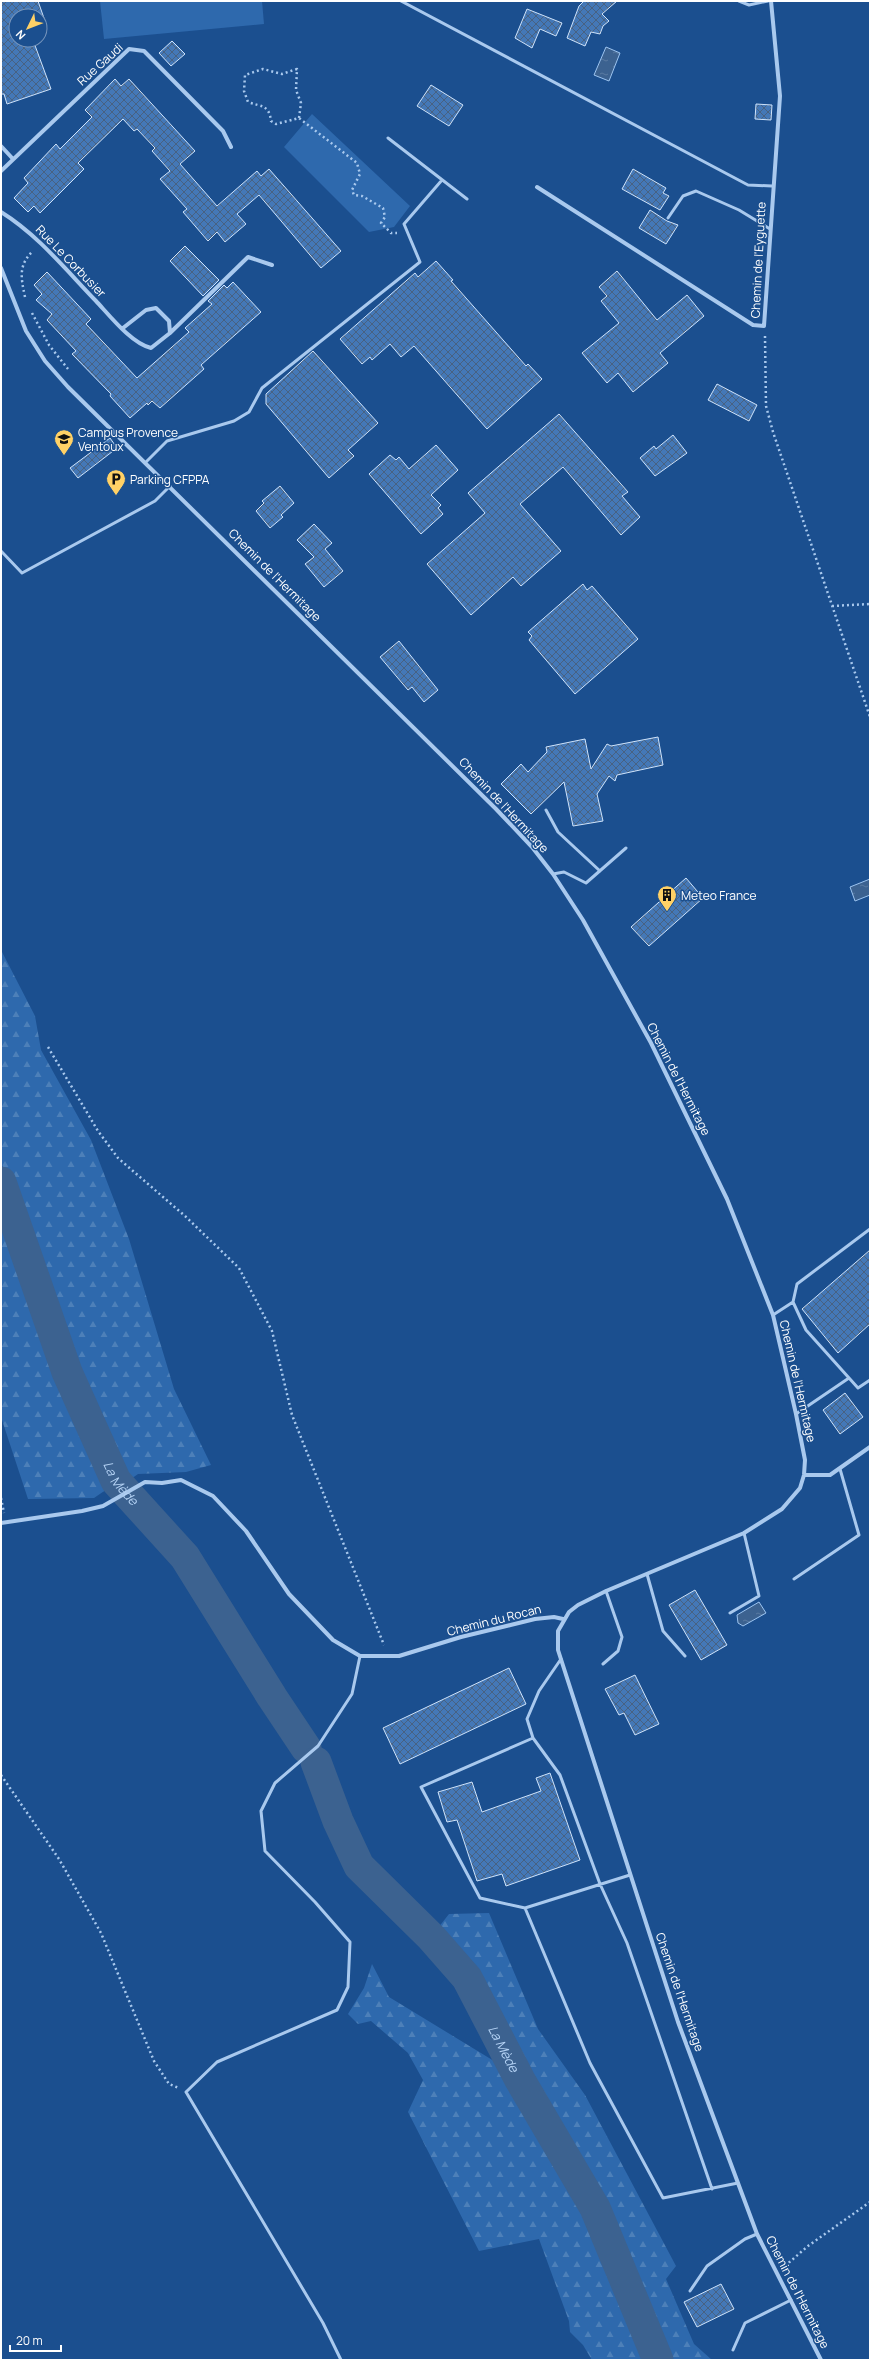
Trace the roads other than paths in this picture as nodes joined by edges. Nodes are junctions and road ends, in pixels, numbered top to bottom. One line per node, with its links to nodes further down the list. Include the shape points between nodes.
1 (401, 1): 11 (lane, via 748,185)
2 (739, 1): 3 (lane, via 749,5)
3 (768, 1)
4 (771, 1): 11 (street, Chemin de l'Eyguette, via 780,96)
5 (388, 138): 10 (lane)
6 (1, 146): 8 (street)
7 (231, 147): 8 (street, Rue Gaudi, via 223,131 144,51 136,48 129,49 119,57)
8 (13, 159): 9 (street, Rue Gaudi)
9 (1, 171)
10 (442, 180): 13 (lane); 21 (lane, via 404,224 420,262 262,388 249,412 234,421 167,441)
11 (772, 186): 16 (street, Chemin de l'Eyguette)
12 (537, 187): 16 (street, Chemin de l'Eyguette, via 753,325 764,326)
13 (467, 199)
14 (1, 212): 19 (street, Rue Le Corbusier, via 20,224)
15 (668, 218): 16 (lane, via 683,196 696,191 740,210)
16 (770, 229)
17 (272, 265): 20 (street, Rue Le Corbusier, via 248,257)
18 (1, 268): 21 (street, Chemin de l'Hermitage, via 26,330 46,361 68,387)
19 (123, 328): 20 (street, Rue Le Corbusier, via 142,346 151,348); 20 (street, via 146,310 156,308 169,321)
20 (170, 333)
21 (146, 462): 22 (street, Chemin de l'Hermitage)
22 (170, 486): 23 (lane, via 155,501 22,573); 27 (street, Chemin de l'Hermitage, via 496,809 532,847)
23 (1, 551)
24 (546, 810): 26 (lane, via 558,832)
25 (626, 848): 26 (lane)
26 (600, 871): 27 (lane, via 586,883 564,872)
27 (553, 874): 30 (street, Chemin de l'Hermitage, via 583,920 651,1043 727,1199)
28 (870, 1229): 29 (lane, via 797,1284)
29 (793, 1302): 30 (lane); 31 (lane, via 806,1330)
30 (773, 1315): 33 (street, Chemin de l'Hermitage)
31 (849, 1378): 32 (lane, via 858,1388); 33 (lane)
32 (870, 1380)
33 (796, 1414): 36 (street, Chemin de l'Hermitage)
34 (870, 1447): 35 (street)
35 (840, 1469): 36 (street, via 830,1475); 40 (lane, via 859,1535)
36 (804, 1475): 38 (street, via 800,1488 782,1509)
37 (3, 1522): 44 (street, via 82,1511 103,1506 145,1482 181,1480 213,1496 246,1531 289,1594 333,1640)
38 (744, 1533): 39 (street); 42 (lane, via 759,1596)
39 (648, 1574): 41 (street); 45 (lane, via 663,1631)
40 (794, 1579)
41 (606, 1591): 43 (street, via 578,1605); 47 (lane, via 622,1637 618,1651)
42 (730, 1613)
43 (563, 1619): 44 (street, Chemin du Rocan, via 534,1619 399,1656); 46 (street, Chemin de l'Hermitage, via 557,1640)
44 (360, 1656): 58 (lane, via 352,1694 318,1746 275,1783 261,1811 266,1851 350,1942 348,1987 336,2010 217,2062 186,2092 323,2323)
45 (685, 1656)
46 (561, 1659): 48 (lane, via 538,1691 527,1719); 49 (street, Chemin de l'Hermitage)
47 (603, 1664)
48 (533, 1738): 50 (lane, via 560,1775); 51 (lane, via 422,1787 480,1898)
49 (630, 1874): 50 (lane); 52 (street, Chemin de l'Hermitage, via 678,2022)
50 (600, 1884): 51 (lane); 53 (lane, via 627,1943)
51 (525, 1908): 53 (lane, via 590,2063 663,2198)
52 (738, 2184): 53 (lane); 54 (street, Chemin de l'Hermitage)
53 (712, 2189)
54 (757, 2234): 55 (lane, via 707,2266); 56 (street, Chemin de l'Hermitage)
55 (690, 2291)
56 (791, 2300): 57 (lane, via 745,2323); 59 (street, Chemin de l'Hermitage)
57 (732, 2350)
58 (341, 2360)
59 (821, 2360)

